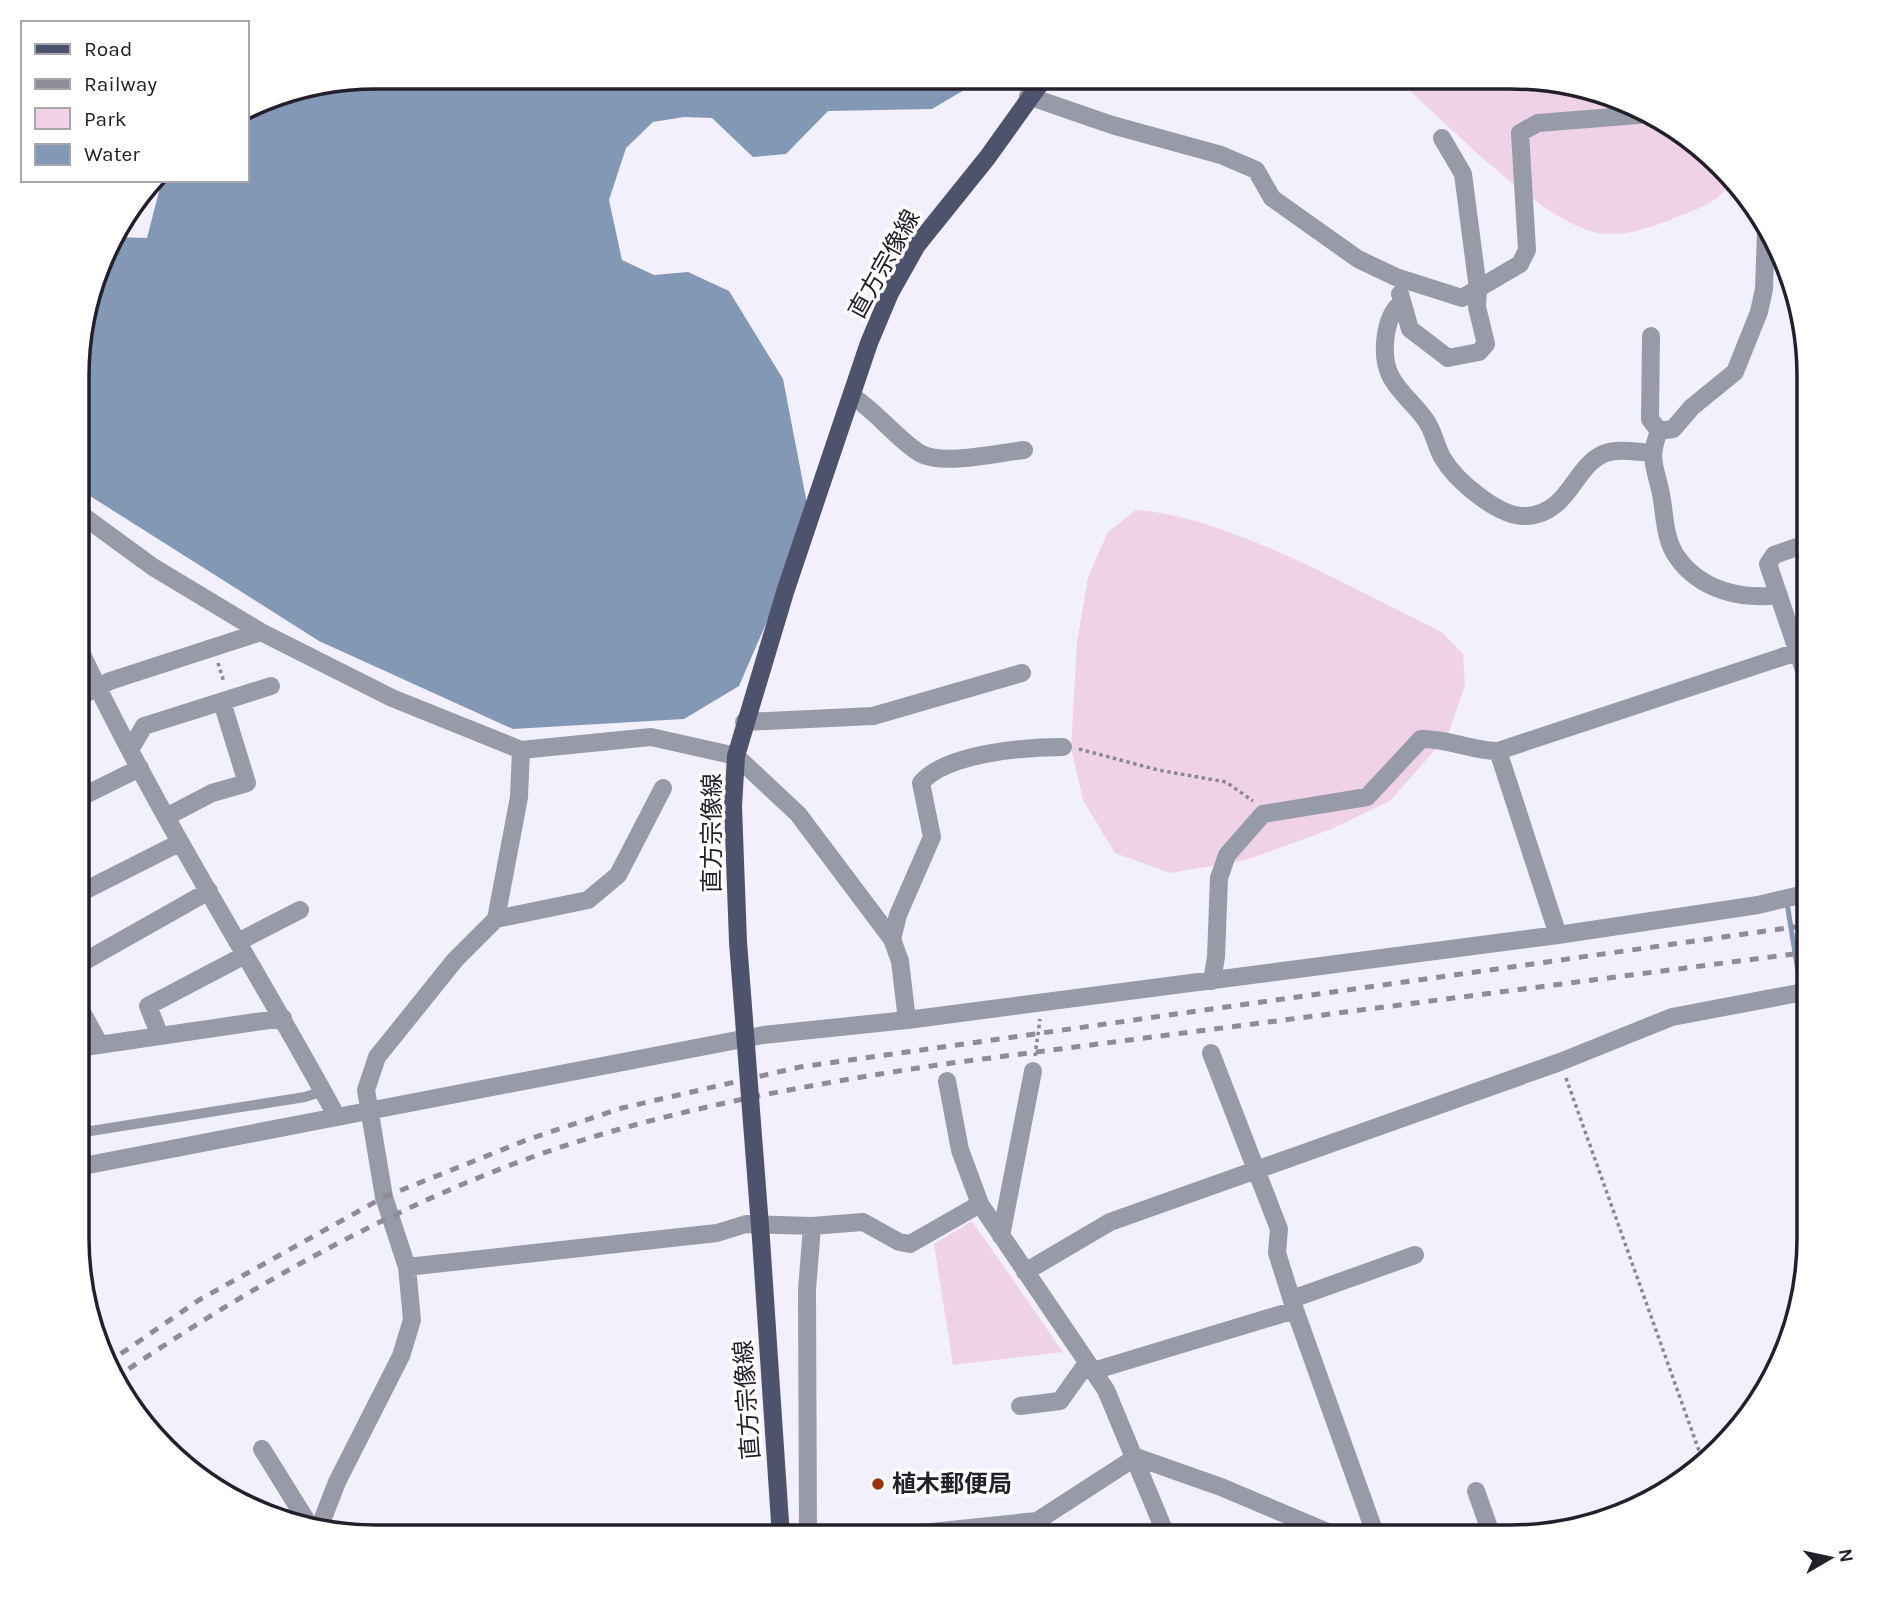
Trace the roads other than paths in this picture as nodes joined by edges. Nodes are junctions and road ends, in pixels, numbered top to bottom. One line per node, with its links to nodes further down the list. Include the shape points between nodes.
1 (1034, 89): 2 (main road, 直方宗像線)
2 (1028, 96): 6 (street, via 1256,170 1272,198 1359,259); 10 (main road, 直方宗像線, via 988,158 917,245 890,293)
3 (1606, 107): 7 (street, via 1538,123 1520,133 1527,250 1520,264)
4 (1442, 138): 7 (street, via 1463,174)
5 (1765, 245): 11 (street, via 1759,312 1735,372 1673,429)
6 (1396, 276): 7 (street, via 1462,298); 8 (street)
7 (1478, 289): 8 (street, via 1477,307 1486,344 1479,352 1448,358 1410,330)
8 (1402, 302): 13 (street, via 1387,326 1388,373 1428,424 1443,458 1485,501 1524,517 1540,514 1570,492 1594,460 1605,453)
9 (1651, 336): 11 (street, via 1650,419)
10 (852, 396): 12 (street, via 919,453 937,460); 25 (main road, 直方宗像線)
11 (1659, 431): 13 (street)
12 (1024, 450)
13 (1651, 453): 16 (street, via 1663,520 1676,556 1699,579 1726,592 1758,598)
14 (89, 520): 17 (street, via 153,567)
15 (1797, 547): 16 (street, via 1774,555 1769,564)
16 (1779, 595): 18 (street)
17 (261, 632): 21 (street); 28 (street, via 392,698)
18 (1797, 652): 29 (street)
19 (89, 670): 21 (street)
20 (1022, 673): 25 (street, via 873,716)
21 (97, 687): 23 (street); 27 (street)
22 (271, 687): 24 (street)
23 (89, 691)
24 (226, 700): 27 (street, via 144,726); 34 (street, via 247,783 212,793)
25 (744, 722): 30 (main road, 直方宗像線)
26 (1063, 747): 42 (street, via 1012,748 931,771 921,783 932,837)
27 (130, 750): 31 (street)
28 (521, 750): 30 (street, via 651,737); 40 (street, via 519,797)
29 (1499, 751): 41 (street); 45 (street, via 1421,739 1367,797 1263,814 1227,855 1219,878)
30 (736, 756): 42 (street, via 798,814); 76 (main road, 直方宗像線, bridge, via 733,806 738,942)
31 (139, 768): 33 (street); 34 (street)
32 (663, 788): 40 (street, via 618,874 588,900)
33 (89, 793)
34 (166, 817): 35 (street)
35 (179, 843): 36 (street); 37 (street)
36 (89, 888)
37 (209, 891): 43 (street); 44 (street)
38 (1797, 896): 41 (street)
39 (300, 910): 43 (street)
40 (496, 919): 57 (street, via 455,960 377,1057 366,1090)
41 (1558, 935): 45 (street)
42 (892, 939): 48 (street, via 901,961)
43 (242, 948): 47 (street); 50 (street, via 148,1006)
44 (89, 959)
45 (1212, 981): 48 (street)
46 (1797, 993): 61 (street, via 1672,1017)
47 (283, 1018): 50 (street); 56 (street)
48 (907, 1020): 57 (street, via 763,1035)
49 (89, 1025): 51 (street)
50 (160, 1036): 51 (street)
51 (100, 1045): 52 (street)
52 (89, 1046)
53 (1212, 1053): 61 (street)
54 (1033, 1071): 64 (street)
55 (947, 1081): 62 (street, via 960,1150)
56 (323, 1091): 58 (street); 59 (lane)
57 (368, 1112): 58 (street); 66 (street, via 384,1197)
58 (337, 1117): 60 (street)
59 (89, 1131)
60 (89, 1165)
61 (1256, 1171): 67 (street, via 1110,1222); 68 (street, via 1279,1229 1278,1253)
62 (980, 1204): 63 (street, via 910,1244 863,1222); 64 (street)
63 (811, 1226): 66 (street, via 746,1224 717,1233); 77 (street)
64 (1001, 1236): 67 (street)
65 (1415, 1255): 68 (street)
66 (407, 1267): 75 (street, via 412,1321 401,1356)
67 (1025, 1272): 69 (street)
68 (1293, 1305): 69 (street); 81 (street)
69 (1090, 1367): 70 (street, via 1060,1401); 72 (street, via 1106,1390)
70 (1020, 1406)
71 (262, 1449): 74 (street)
72 (1136, 1457): 78 (street); 79 (street); 80 (street)
73 (1476, 1491): 82 (street)
74 (303, 1515)
75 (323, 1519)
76 (779, 1525)
77 (807, 1525)
78 (1036, 1525)
79 (1163, 1525)
80 (1311, 1525)
81 (1372, 1525)
82 (1488, 1525)

